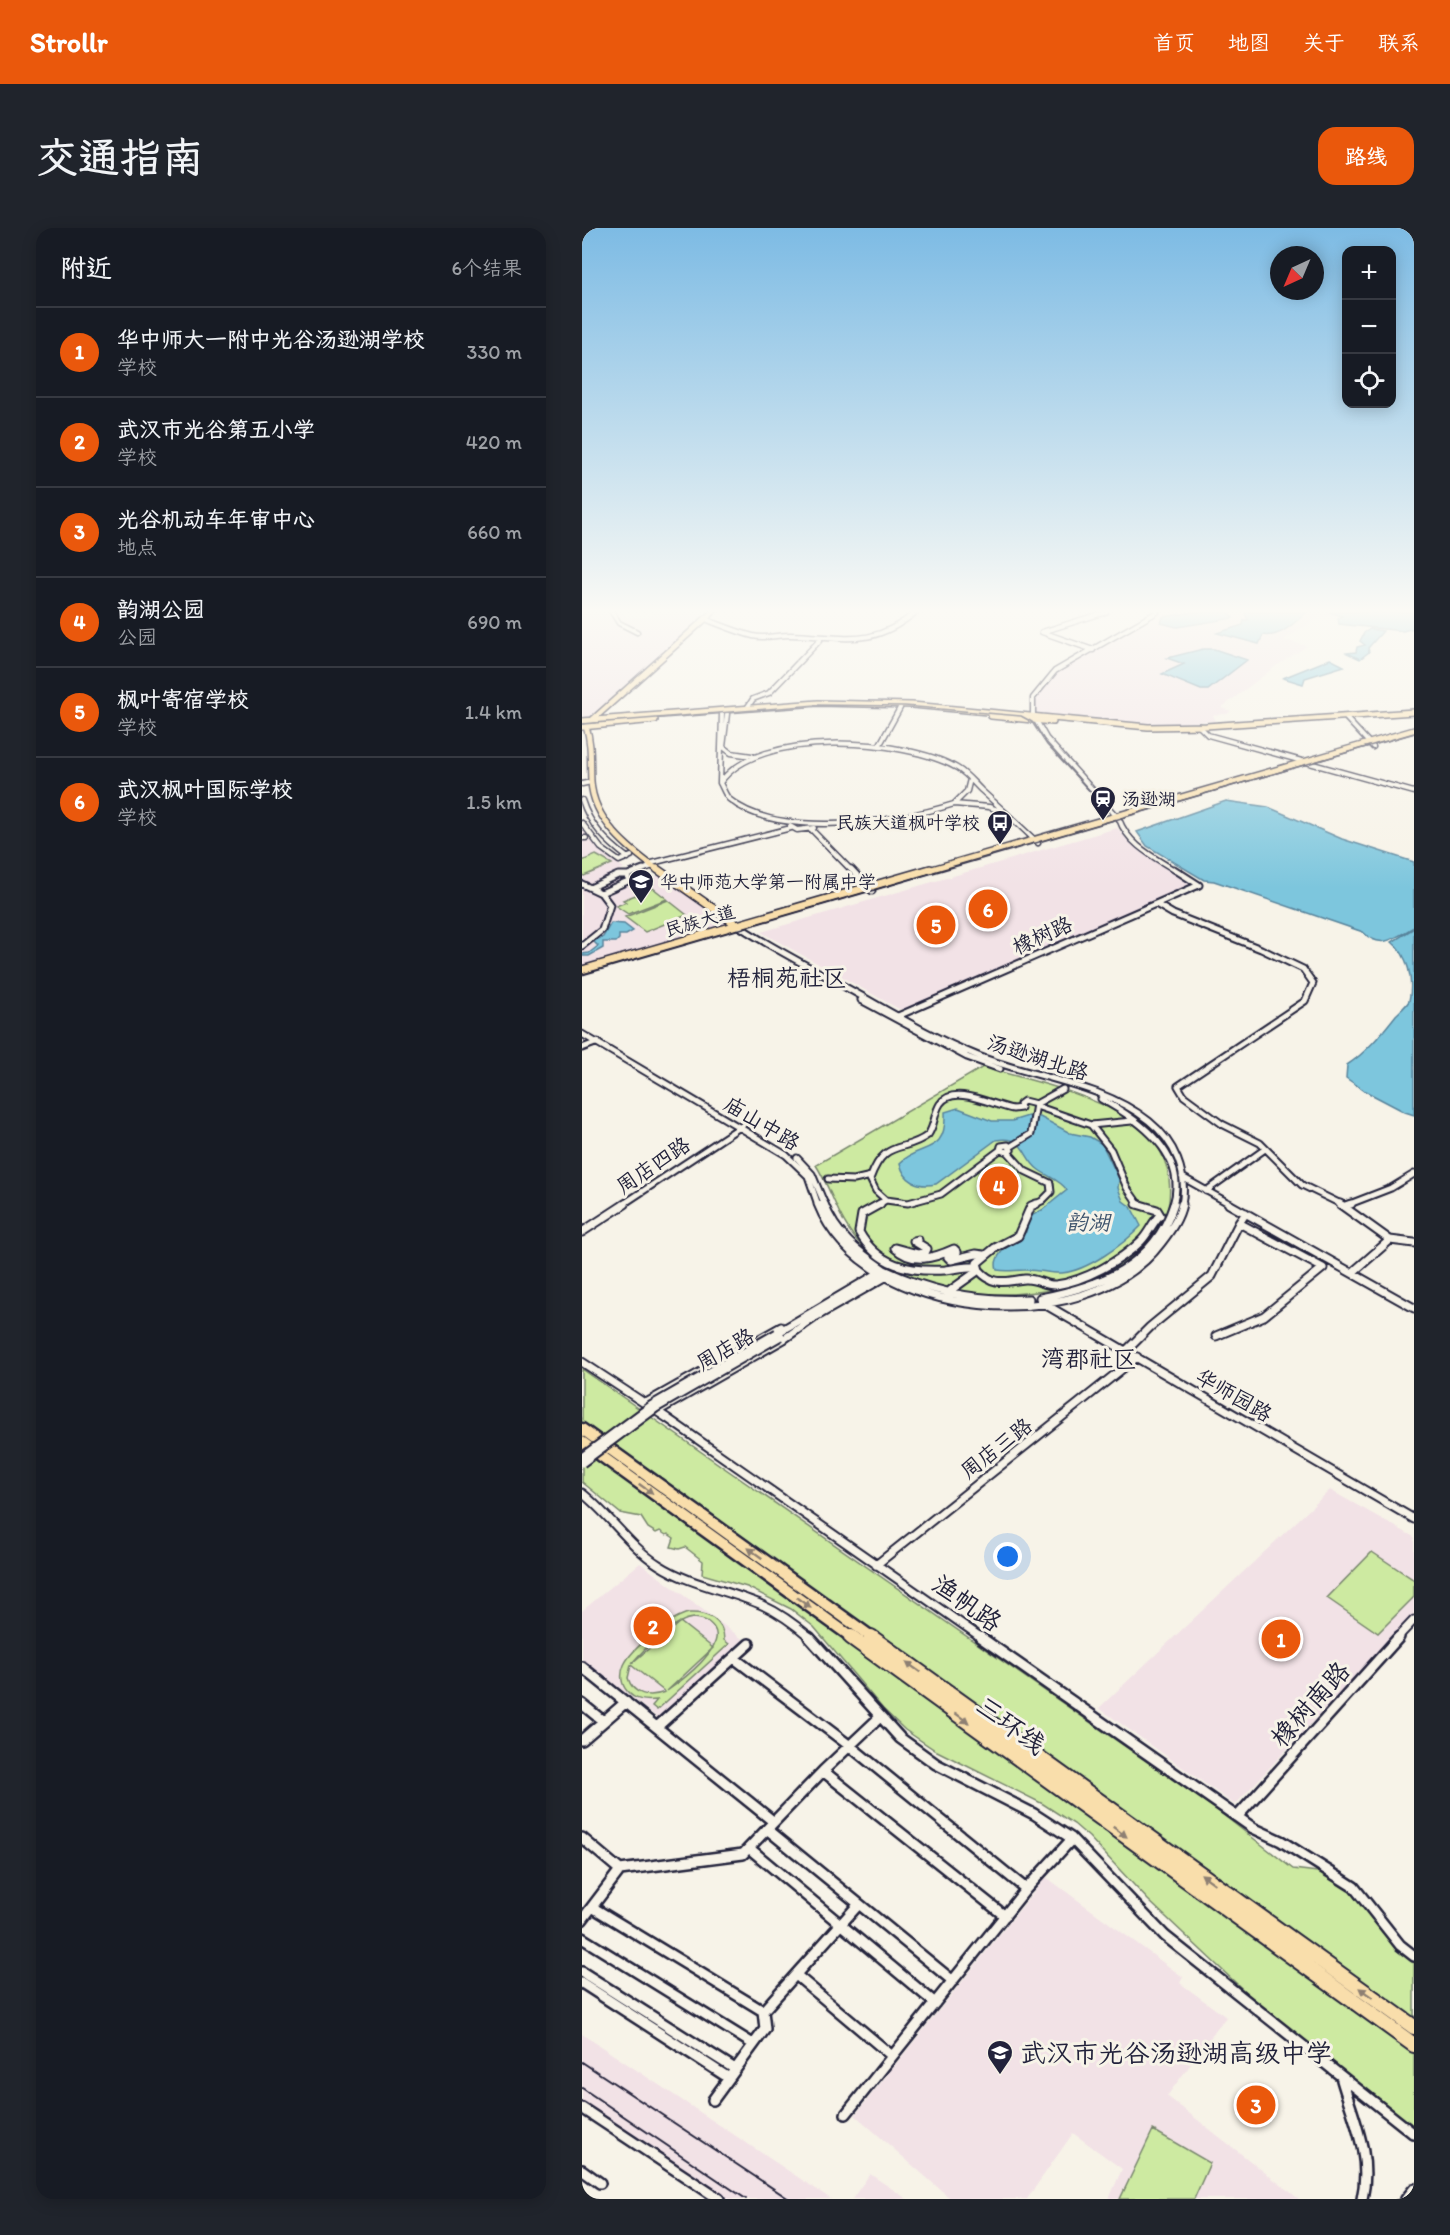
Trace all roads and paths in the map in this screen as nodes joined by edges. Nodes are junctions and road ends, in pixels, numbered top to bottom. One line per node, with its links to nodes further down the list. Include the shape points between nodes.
1 (610, 704): 12 (main road)
2 (749, 704): 6 (street)
3 (804, 704): 6 (main road)
4 (888, 704): 10 (main road)
5 (1033, 704): 10 (street)
6 (747, 708): 12 (main road)
7 (900, 708): 9 (main road, via 817,707); 13 (main road); 19 (street)
8 (1414, 713): 11 (main road)
9 (725, 714): 14 (main road); 21 (street, via 723,747 731,753); 26 (street, via 718,755)
10 (1033, 715): 13 (street); 15 (main road, via 1148,727)
11 (1346, 718): 15 (main road); 18 (street)
12 (591, 721): 14 (main road)
13 (1037, 721): 15 (main road, via 1147,729); 32 (street, via 1052,747)
14 (583, 726): 25 (main road, 汤逊湖北路)
15 (1200, 728): 22 (street, via 1208,735)
16 (1414, 730): 18 (main road, 民族大道)
17 (1414, 735): 18 (main road, 民族大道)
18 (1370, 745): 22 (main road, 民族大道); 23 (main road, 民族大道)
19 (879, 746): 21 (street, via 813,746); 24 (street, via 944,761)
20 (582, 749): 25 (main road, 汤逊湖北路, via 586,754)
21 (755, 757): 26 (street, via 726,772)
22 (1304, 761): 23 (street); 32 (main road, 民族大道)
23 (1312, 764): 27 (street); 32 (main road, 民族大道)
24 (970, 778): 30 (street, via 967,791); 31 (street)
25 (588, 783): 28 (main road, 汤逊湖北路)
26 (720, 783): 33 (street, via 727,798 751,810)
27 (1414, 792)
28 (593, 800): 29 (street); 39 (main road, 汤逊湖北路, via 598,815 614,836)
29 (582, 801): 40 (street, via 599,833)
30 (954, 804): 31 (street); 35 (street, via 896,820)
31 (1008, 813): 38 (street)
32 (1117, 818): 38 (main road, 民族大道); 47 (street, 橡树路, via 1123,831 1142,850 1199,885)
33 (791, 820): 35 (street); 36 (street)
34 (582, 824): 40 (street, via 610,855 619,861)
35 (820, 824): 37 (street)
36 (791, 828): 37 (street); 41 (street)
37 (811, 829): 45 (street)
38 (1036, 841): 45 (main road, 民族大道)
39 (636, 854): 40 (street); 41 (main road, 汤逊湖北路)
40 (628, 858)
41 (651, 865): 42 (street); 48 (main road, 汤逊湖北路)
42 (628, 875): 44 (street, via 618,875); 46 (street, via 628,881)
43 (582, 884): 44 (street)
44 (592, 887): 46 (street)
45 (870, 889): 48 (main road, 民族大道)
46 (601, 893): 49 (street, via 610,905 606,925)
47 (1156, 903): 52 (street, 橡树路); 62 (street, via 1173,914 1303,969 1313,983 1305,1000 1178,1086 1184,1096 1222,1124)
48 (737, 927): 50 (main road, 民族大道); 51 (main road, 民族大道); 52 (street, 汤逊湖北路); 65 (street, 汤逊湖北路, via 894,1019 988,1066 1074,1089 1112,1104 1152,1132 1166,1152)
49 (582, 946)
50 (582, 970)
51 (582, 975)
52 (898, 1016): 66 (street, 汤逊湖北路, via 1000,1065 1115,1101 1146,1119 1167,1140)
53 (582, 1032): 54 (street, 庙山中路)
54 (598, 1042): 55 (street); 60 (street, 庙山中路)
55 (582, 1048)
56 (1063, 1089): 57 (street)
57 (1035, 1106): 59 (street); 61 (street, via 1031,1134); 64 (street, via 1024,1101 1021,1108 1011,1110 971,1096 950,1096 938,1106 929,1134 886,1150)
58 (1132, 1121): 59 (street)
59 (1091, 1125): 78 (street, via 1110,1148 1132,1197 1160,1215 1143,1239 1091,1274 1053,1286 1033,1278 997,1283)
60 (741, 1126): 73 (street, 周店四路); 80 (street, 庙山中路, via 801,1166 811,1178 831,1230 851,1252)
61 (1009, 1149): 69 (street, via 1000,1150 933,1198 908,1203); 77 (street, via 1024,1171 1050,1183 1051,1192 1031,1206 1018,1236)
62 (1265, 1149): 68 (street); 70 (street, via 1302,1185)
63 (1414, 1174): 70 (street)
64 (871, 1176): 67 (street); 69 (street, via 876,1191)
65 (1175, 1177): 66 (street); 82 (street, 汤逊湖北路, via 1178,1186 1173,1211 1161,1234 1141,1257 1089,1287)
66 (1183, 1177): 68 (street); 82 (street, 汤逊湖北路, via 1185,1198 1181,1211 1146,1261 1100,1288 1071,1297)
67 (828, 1179)
68 (1206, 1191): 71 (street)
69 (886, 1200): 78 (street, via 862,1214 859,1222 863,1239 879,1254 909,1270 969,1266)
70 (1346, 1206): 75 (street)
71 (1246, 1213): 72 (street); 79 (street)
72 (1239, 1223): 86 (street, via 1323,1268 1264,1316); 87 (street, via 1212,1276)
73 (582, 1232)
74 (918, 1240): 77 (street, via 914,1242 927,1249 925,1253 895,1248 905,1257 918,1260 954,1249 957,1252 948,1257 951,1260)
75 (1390, 1240): 76 (street); 79 (street)
76 (1414, 1243)
77 (984, 1255): 78 (street, via 977,1263)
78 (978, 1269): 81 (street)
79 (1352, 1273): 83 (street)
80 (885, 1274): 82 (street, 汤逊湖北路, via 908,1289 949,1300 1004,1306); 84 (street, 周店路)
81 (951, 1290)
82 (1040, 1299): 87 (street, 华师园路)
83 (1414, 1308)
84 (812, 1316): 85 (street, 周店路); 90 (street, via 774,1331); 91 (street, via 784,1339)
85 (779, 1335): 94 (street, 周店路, bridge, via 640,1413); 95 (street, 周店路, bridge, via 656,1408)
86 (1216, 1336)
87 (1126, 1351): 88 (street, 华师园路)
88 (1137, 1357): 97 (street, 华师园路); 98 (street, 周店三路)
89 (582, 1362): 90 (street, 渔帆路)
90 (646, 1403): 91 (street, 渔帆路)
91 (658, 1411): 98 (street, 渔帆路)
92 (582, 1429): 131 (highway, 三环线, one-way to 92)
93 (582, 1442): 134 (highway, 三环线, one-way to 134)
94 (582, 1457)
95 (582, 1463)
96 (582, 1493): 105 (street, via 608,1514 632,1544 660,1566 759,1602 796,1625)
97 (1414, 1519)
98 (876, 1565): 111 (street, 渔帆路)
99 (1414, 1620): 111 (street, 橡树南路)
100 (749, 1644): 101 (street)
101 (734, 1658): 107 (street); 109 (street)
102 (582, 1667): 103 (street)
103 (626, 1702): 106 (street); 107 (street)
104 (582, 1704): 106 (street)
105 (879, 1718): 109 (street); 114 (street, via 926,1758 1026,1809)
106 (603, 1721): 108 (street)
107 (658, 1726): 112 (street)
108 (582, 1740)
109 (850, 1746): 110 (street); 117 (street)
110 (823, 1771): 112 (street); 120 (street)
111 (1237, 1817): 124 (street, 渔帆路, via 1354,1887 1400,1945)
112 (771, 1825): 115 (street); 118 (street)
113 (582, 1838): 116 (street)
114 (1072, 1839): 117 (street); 138 (street, via 1155,1928)
115 (748, 1848): 116 (street, via 743,1854); 122 (street)
116 (620, 1870): 119 (street)
117 (1026, 1889): 120 (street)
118 (859, 1904): 122 (street); 127 (street)
119 (592, 1907): 121 (street); 130 (street)
120 (1005, 1916): 127 (street)
121 (582, 1920)
122 (840, 1924): 126 (street); 129 (street)
123 (582, 1938): 133 (street)
124 (1414, 1956)
125 (582, 1972): 132 (street)
126 (796, 1974): 130 (street); 135 (street)
127 (953, 1980): 129 (street)
128 (582, 1983): 132 (street)
129 (935, 2003): 135 (street)
130 (763, 2011): 133 (street, via 765,2029)
131 (1414, 2027)
132 (664, 2030): 136 (street); 137 (street)
133 (753, 2044): 136 (street)
134 (1414, 2045)
135 (892, 2056): 141 (street)
136 (735, 2069): 137 (street)
137 (729, 2078): 139 (street)
138 (1342, 2080): 142 (street); 147 (street, via 1365,2152)
139 (713, 2100)
140 (582, 2108): 146 (street)
141 (846, 2114)
142 (1414, 2134)
143 (582, 2170): 144 (street)
144 (600, 2182)
145 (1414, 2189): 148 (street)
146 (719, 2199)
147 (1362, 2199)
148 (1406, 2199)

